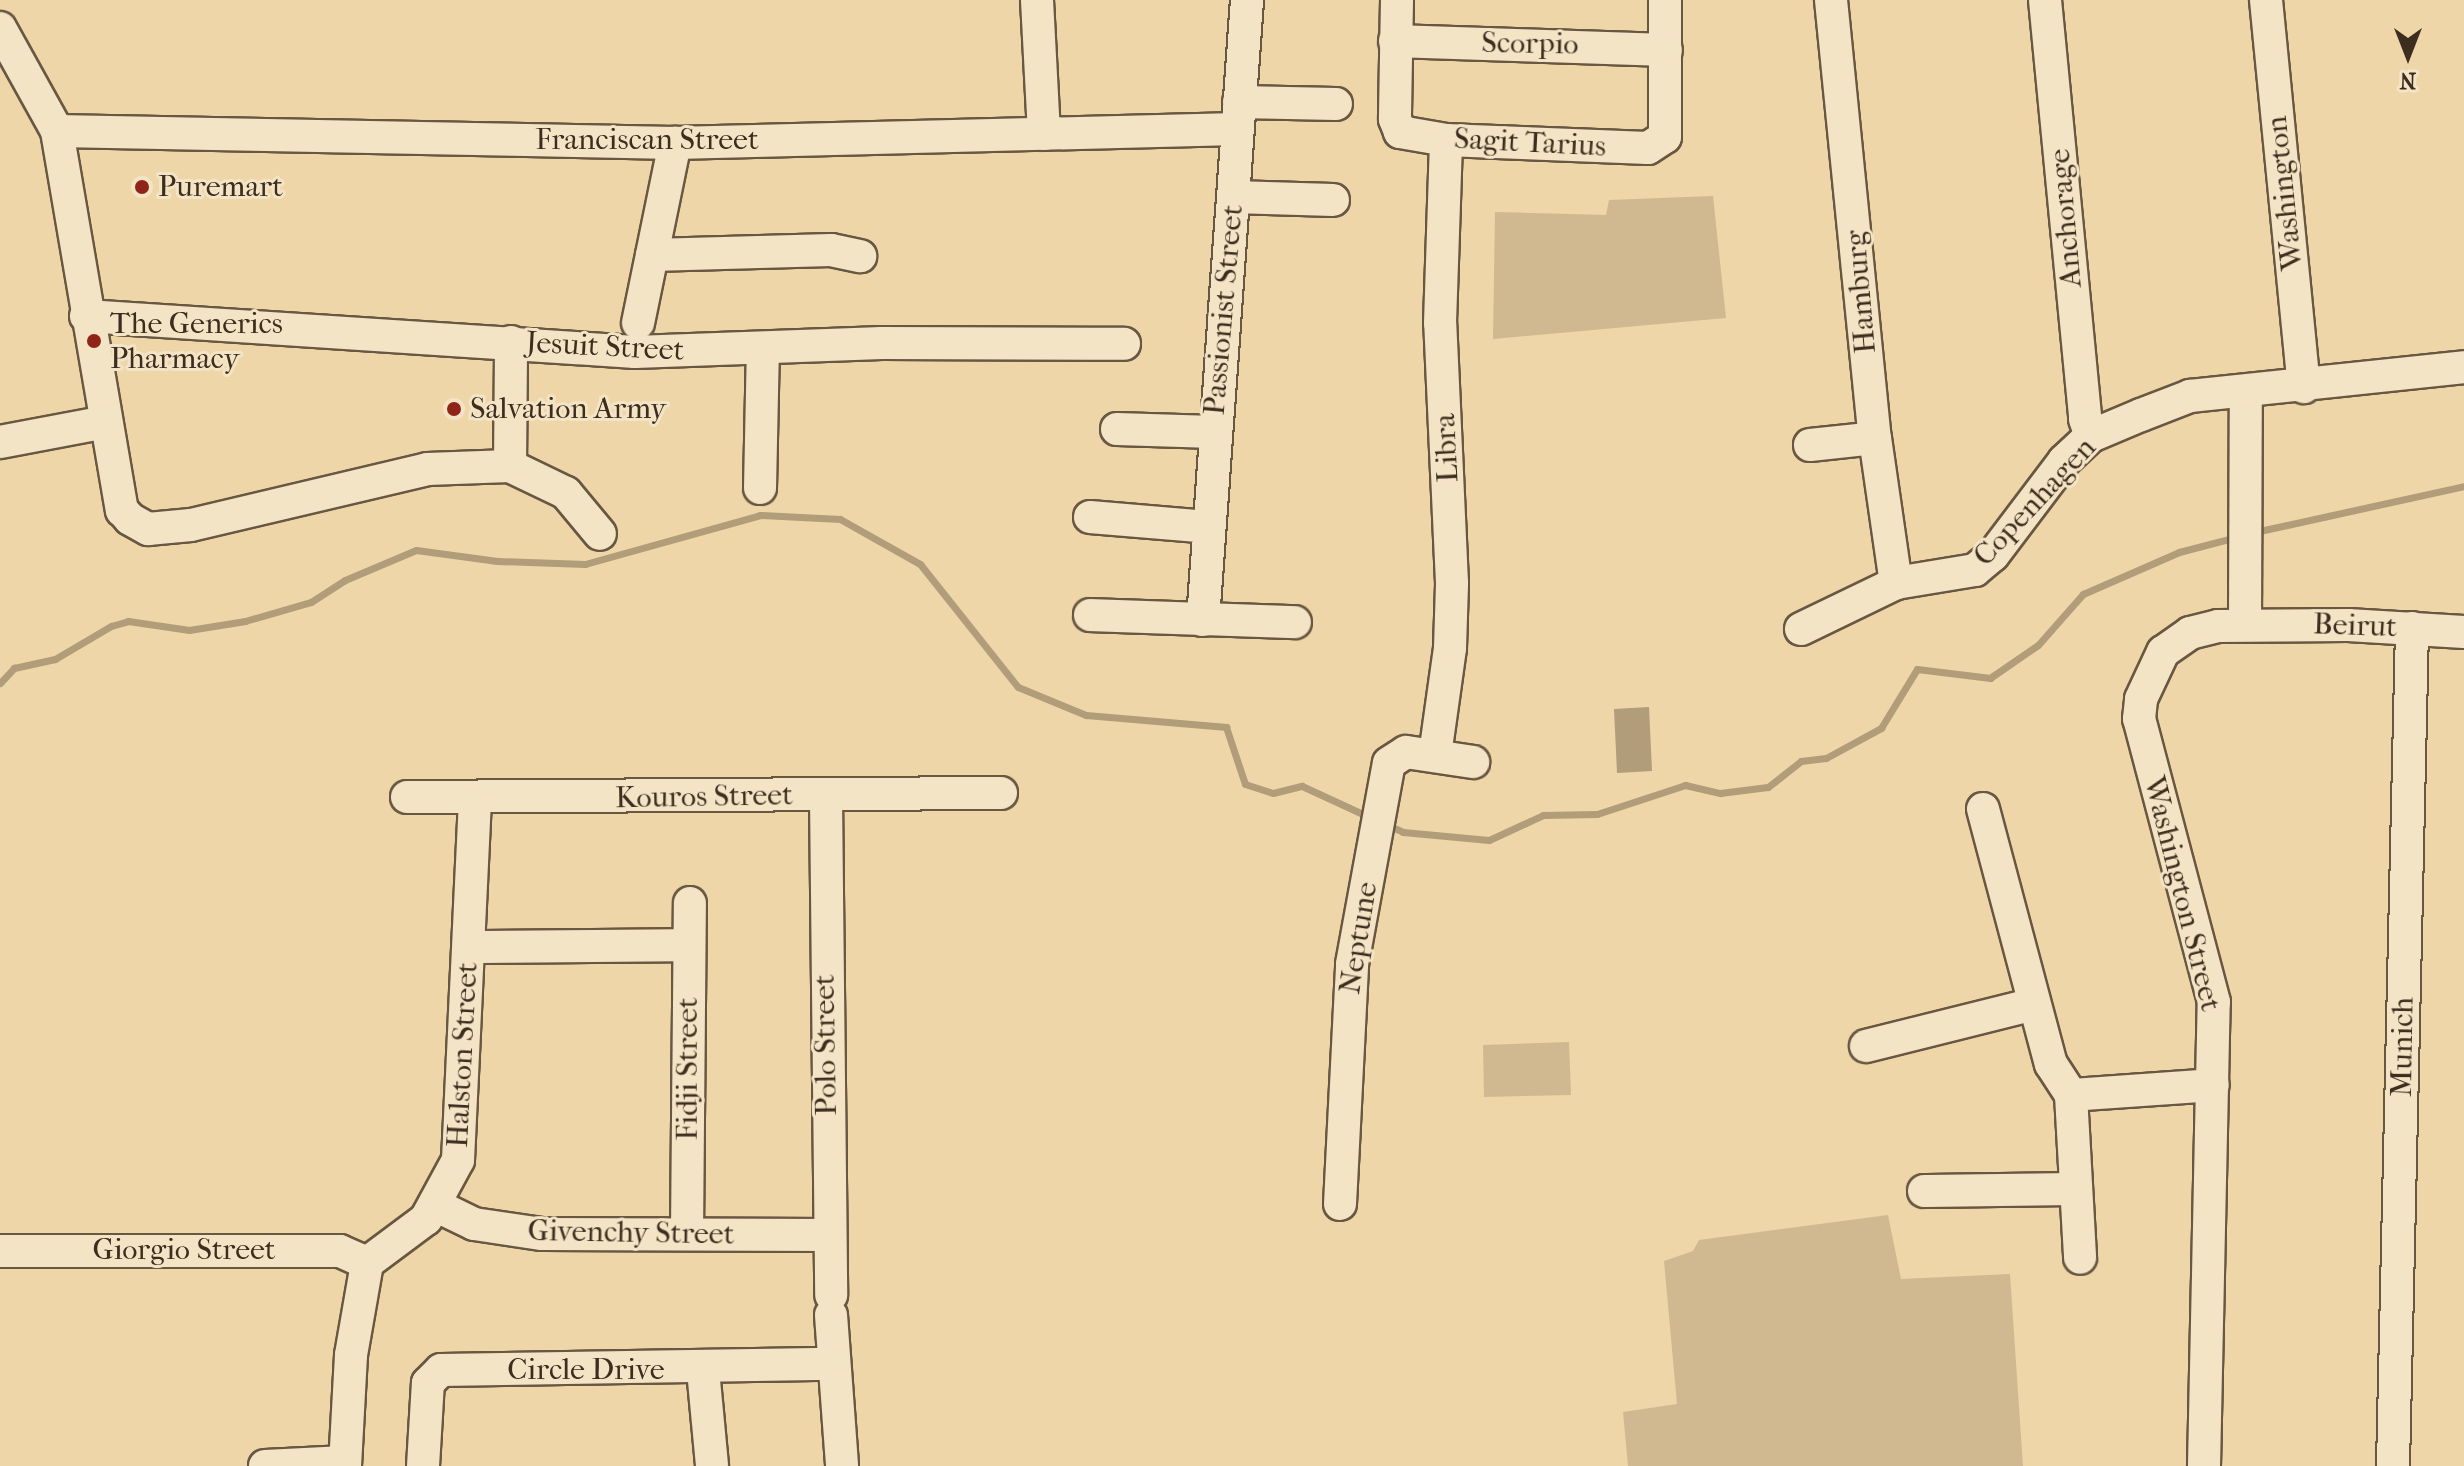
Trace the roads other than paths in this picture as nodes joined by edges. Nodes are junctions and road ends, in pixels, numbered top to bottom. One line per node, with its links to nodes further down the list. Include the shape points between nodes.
1 (1037, 0): 14 (street)
2 (1247, 0): 12 (street, Passionist Street)
3 (1397, 0): 9 (street)
4 (1665, 0): 10 (street)
5 (1831, 0): 33 (street, Hamburg)
6 (2045, 0): 32 (street, Anchorage, via 2085,419)
7 (2266, 0): 27 (street, Washington)
8 (0, 28): 13 (street)
9 (1395, 41): 10 (street, Scorpio); 15 (street, Sagit Tarius, via 1395,119 1400,132)
10 (1666, 50): 15 (street, Sagit Tarius, via 1661,145)
11 (1336, 104): 12 (street, Franciscan Street)
12 (1238, 116): 14 (street, Franciscan Street); 17 (street, Passionist Street)
13 (57, 131): 16 (street, Franciscan Street); 21 (street)
14 (1044, 134): 16 (street, Franciscan Street)
15 (1446, 140): 49 (street, Libra, via 1440,323 1452,583 1450,648)
16 (675, 143): 19 (street)
17 (1233, 197): 18 (street); 31 (street, Passionist Street)
18 (1333, 200)
19 (652, 255): 20 (street, via 831,250); 22 (street)
20 (860, 256)
21 (86, 316): 23 (street, Jesuit Street); 29 (street)
22 (638, 323)
23 (511, 342): 25 (street, Jesuit Street, via 635,352); 36 (street)
24 (1124, 344): 25 (street, Jesuit Street, via 882,343)
25 (763, 350): 37 (street)
26 (2464, 367): 27 (street, Copenhagen)
27 (2304, 387): 28 (street, Copenhagen)
28 (2246, 391): 32 (street, Copenhagen, via 2190,396); 45 (street)
29 (106, 422): 34 (street); 36 (street, via 122,510 137,525 191,525 427,469)
30 (1117, 429): 31 (street)
31 (1214, 432): 39 (street, Passionist Street)
32 (2091, 436): 41 (street, Copenhagen, via 2036,492 1993,555 1975,570)
33 (1875, 438): 35 (street); 41 (street, Hamburg)
34 (0, 442)
35 (1810, 445)
36 (510, 466): 40 (street, via 566,493)
37 (760, 488)
38 (1090, 517): 39 (street)
39 (1208, 527): 43 (street, Passionist Street)
40 (600, 534)
41 (1896, 583): 47 (street, Copenhagen)
42 (1090, 615): 43 (street)
43 (1203, 620): 44 (street)
44 (1295, 622)
45 (2245, 625): 46 (street, Beirut); 61 (street, Washington Street, via 2190,633 2163,652 2149,675 2139,719 2213,999)
46 (2412, 628): 48 (street, Beirut); 80 (street, Munich)
47 (1801, 629)
48 (2464, 632)
49 (1435, 755): 50 (street, Neptune); 65 (street, Neptune, via 1406,752 1392,757 1352,964)
50 (1473, 762)
51 (1001, 793): 52 (street, Kouros Street)
52 (826, 796): 54 (street, Kouros Street); 68 (street, Polo Street)
53 (407, 797): 54 (street, Kouros Street)
54 (475, 799): 58 (street, Halston Street)
55 (1983, 809): 59 (street)
56 (690, 903): 57 (street, Fidji Street)
57 (689, 945): 58 (street); 67 (street, Fidji Street)
58 (469, 947): 66 (street, Halston Street, via 458,1160)
59 (2034, 1004): 60 (street); 62 (street, via 2051,1064)
60 (1866, 1046)
61 (2213, 1085): 62 (street); 79 (street, Washington Street)
62 (2071, 1095): 63 (street)
63 (2076, 1189): 64 (street); 70 (street)
64 (1924, 1191)
65 (1340, 1204)
66 (437, 1206): 67 (street, Givenchy Street, via 474,1224 542,1234); 71 (street, Halston Street)
67 (687, 1234): 68 (street, Givenchy Street)
68 (829, 1235): 72 (street, Polo Street)
69 (0, 1251): 71 (street, Giorgio Street, via 340,1251)
70 (2080, 1258)
71 (367, 1263): 74 (street, via 351,1355)
72 (832, 1364): 73 (street, Circle Drive); 78 (street, Polo Street)
73 (703, 1370): 76 (street, Circle Drive, via 441,1370 428,1383); 77 (street)
74 (345, 1464): 75 (street)
75 (265, 1466)
76 (423, 1466)
77 (712, 1466)
78 (842, 1466)
79 (2204, 1466)
80 (2393, 1466)

